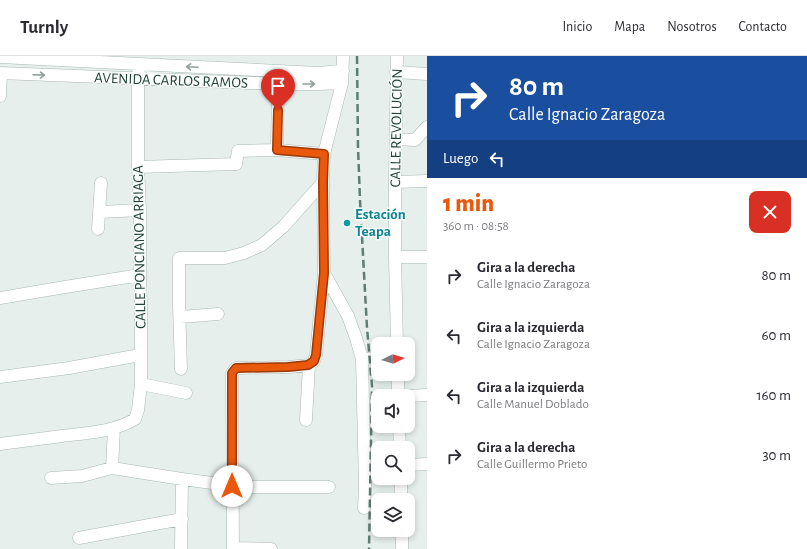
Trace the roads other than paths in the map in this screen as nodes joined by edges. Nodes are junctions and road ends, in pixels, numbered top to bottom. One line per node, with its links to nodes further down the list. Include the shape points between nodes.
1 (343, 56): 8 (street)
2 (397, 56): 5 (street, CALLE REVOLUCIÓN)
3 (0, 57): 4 (street)
4 (139, 64): 8 (street, one-way to 4, via 318,73); 9 (street, CALLE PONCIANO ARRIAGA)
5 (396, 72): 7 (street); 13 (street, CALLE REVOLUCIÓN)
6 (1, 73): 9 (street, AVENIDA CARLOS RAMOS, one-way to 9); 11 (street)
7 (427, 74)
8 (342, 77): 10 (street, AVENIDA CARLOS RAMOS, one-way to 8, via 319,84); 15 (street)
9 (138, 79): 10 (street, AVENIDA CARLOS RAMOS); 16 (street, CALLE PONCIANO ARRIAGA)
10 (278, 84): 14 (street)
11 (0, 96)
12 (427, 126): 13 (street, via 415,140)
13 (396, 139): 18 (street, CALLE REVOLUCIÓN)
14 (277, 150): 15 (street); 16 (street, via 238,151 236,164)
15 (324, 154): 17 (street)
16 (138, 167): 21 (street, CALLE PONCIANO ARRIAGA)
17 (323, 182): 26 (street); 30 (street, via 284,226 262,245 225,258 179,258)
18 (395, 182): 19 (street); 24 (street, CALLE REVOLUCIÓN)
19 (427, 182)
20 (101, 183): 22 (street)
21 (140, 210): 22 (street); 27 (street, CALLE PONCIANO ARRIAGA)
22 (100, 212): 23 (street)
23 (98, 229)
24 (395, 257): 25 (street); 31 (street, CALLE REVOLUCIÓN)
25 (427, 257)
26 (324, 273): 34 (street, via 348,316); 35 (street, via 316,355 314,361)
27 (140, 275): 28 (street); 32 (street, CALLE PONCIANO ARRIAGA)
28 (0, 298)
29 (218, 314): 30 (street)
30 (180, 317): 36 (street)
31 (397, 337)
32 (140, 355): 37 (street); 38 (street, CALLE PONCIANO ARRIAGA)
33 (371, 358): 34 (street)
34 (362, 359): 52 (street)
35 (308, 365): 42 (street); 50 (street, via 236,368 232,373)
36 (181, 369)
37 (0, 377)
38 (141, 384): 39 (street); 43 (street, CALLE PONCIANO ARRIAGA, via 135,419)
39 (186, 393)
40 (427, 395): 41 (street)
41 (415, 396)
42 (306, 420)
43 (114, 428): 44 (street); 47 (street)
44 (0, 444)
45 (427, 464): 46 (street)
46 (415, 465)
47 (112, 468): 48 (street, via 82,476); 49 (street)
48 (51, 478)
49 (182, 479): 50 (street); 53 (street)
50 (232, 486): 51 (street); 56 (street)
51 (329, 487)
52 (364, 508)
53 (182, 519): 55 (street); 57 (street)
54 (402, 537): 59 (street)
55 (80, 538)
56 (233, 548): 58 (street)
57 (181, 549)
58 (271, 549)
59 (402, 549)

